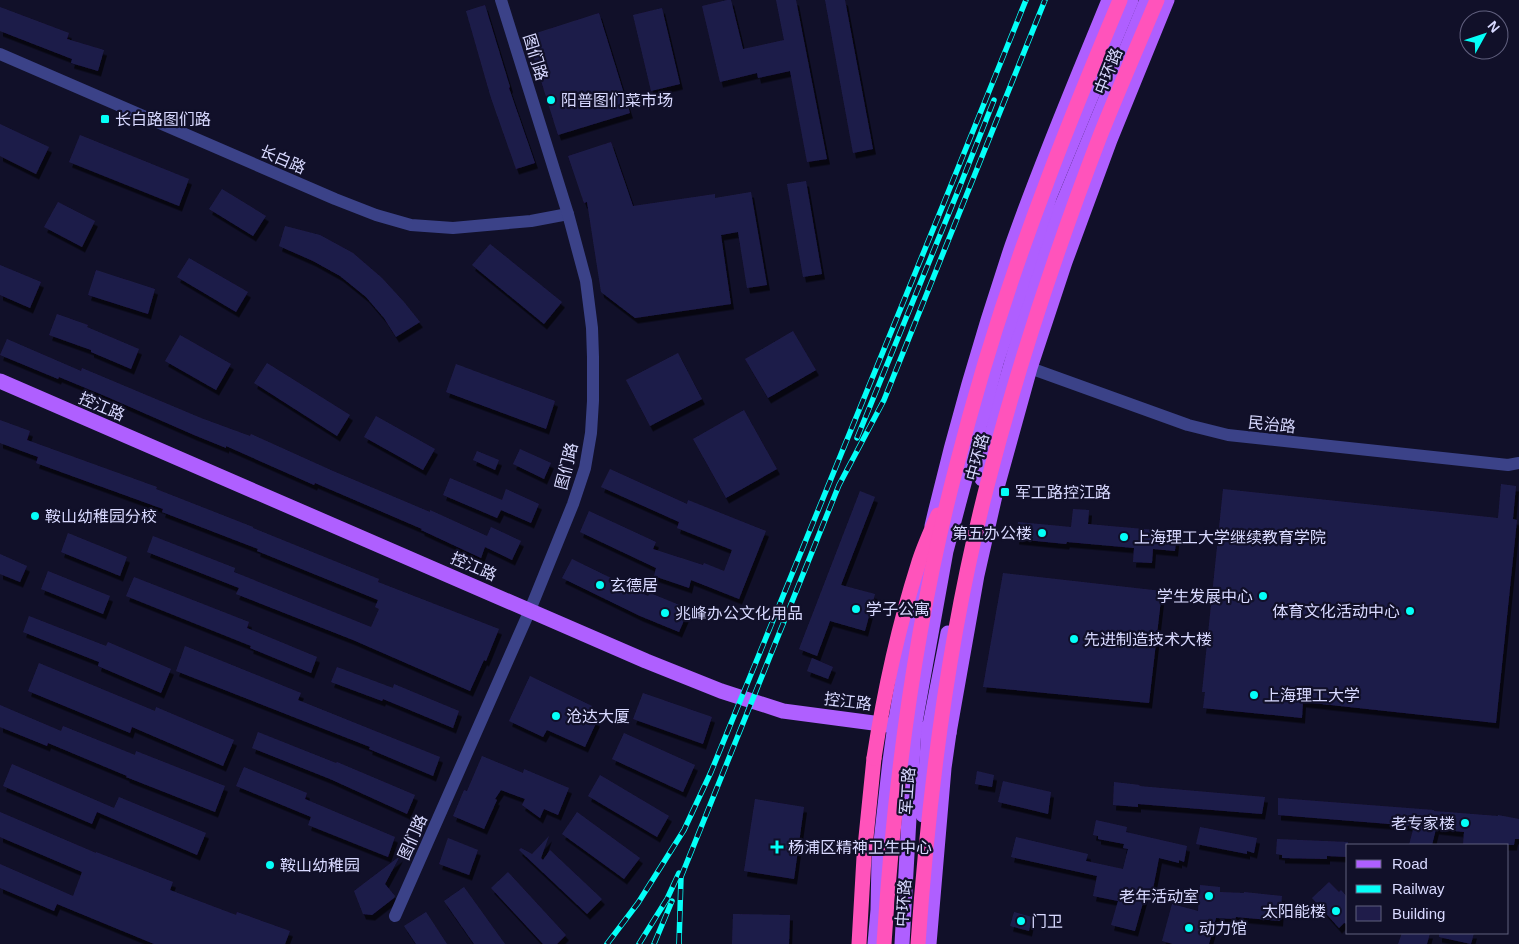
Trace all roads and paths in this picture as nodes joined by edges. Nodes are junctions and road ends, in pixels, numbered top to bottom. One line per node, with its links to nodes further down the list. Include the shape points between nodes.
1 (501, 0): 9 (street, 图们路)
2 (1109, 0): 11 (main road, via 1036,181)
3 (1120, 0): 15 (highway, 中环路, bridge, via 1022,248)
4 (1132, 0): 10 (main road, via 1050,195)
5 (1148, 0): 17 (main road, via 1046,244 997,413)
6 (1157, 0): 29 (highway, 中环路, bridge, via 1100,136 1056,259 988,479 967,573 934,767)
7 (1167, 0): 12 (main road, via 1110,140)
8 (0, 54): 9 (street, 长白路, via 335,199 411,226 452,228 531,221)
9 (568, 214): 18 (street, 图们路, via 586,281 592,328 594,401 591,433 585,468 573,504)
10 (1031, 254): 11 (main road); 20 (main road, via 996,363 946,550)
11 (998, 289): 19 (main road, via 942,484 923,564)
12 (1030, 368): 14 (street, 民治路, via 1188,425 1228,435 1508,465); 16 (main road)
13 (0, 381): 18 (main road, 控江路)
14 (1519, 463)
15 (956, 469): 24 (highway, bridge, via 918,563 882,706 868,807); 26 (highway, 中环路, bridge, via 934,566 900,762)
16 (987, 533): 17 (main road); 21 (main road)
17 (964, 558): 20 (main road)
18 (530, 610): 19 (main road, 控江路, via 722,692 783,711); 23 (street, 图们路)
19 (895, 725): 20 (main road, 控江路); 22 (main road, via 880,860)
20 (921, 729): 21 (main road, 控江路); 27 (main road); 28 (main road, 军工路)
21 (949, 733): 30 (main road)
22 (878, 910): 25 (main road); 27 (main road)
23 (395, 916)
24 (859, 944)
25 (875, 944)
26 (884, 944)
27 (900, 944)
28 (913, 944)
29 (918, 944)
30 (929, 944)

